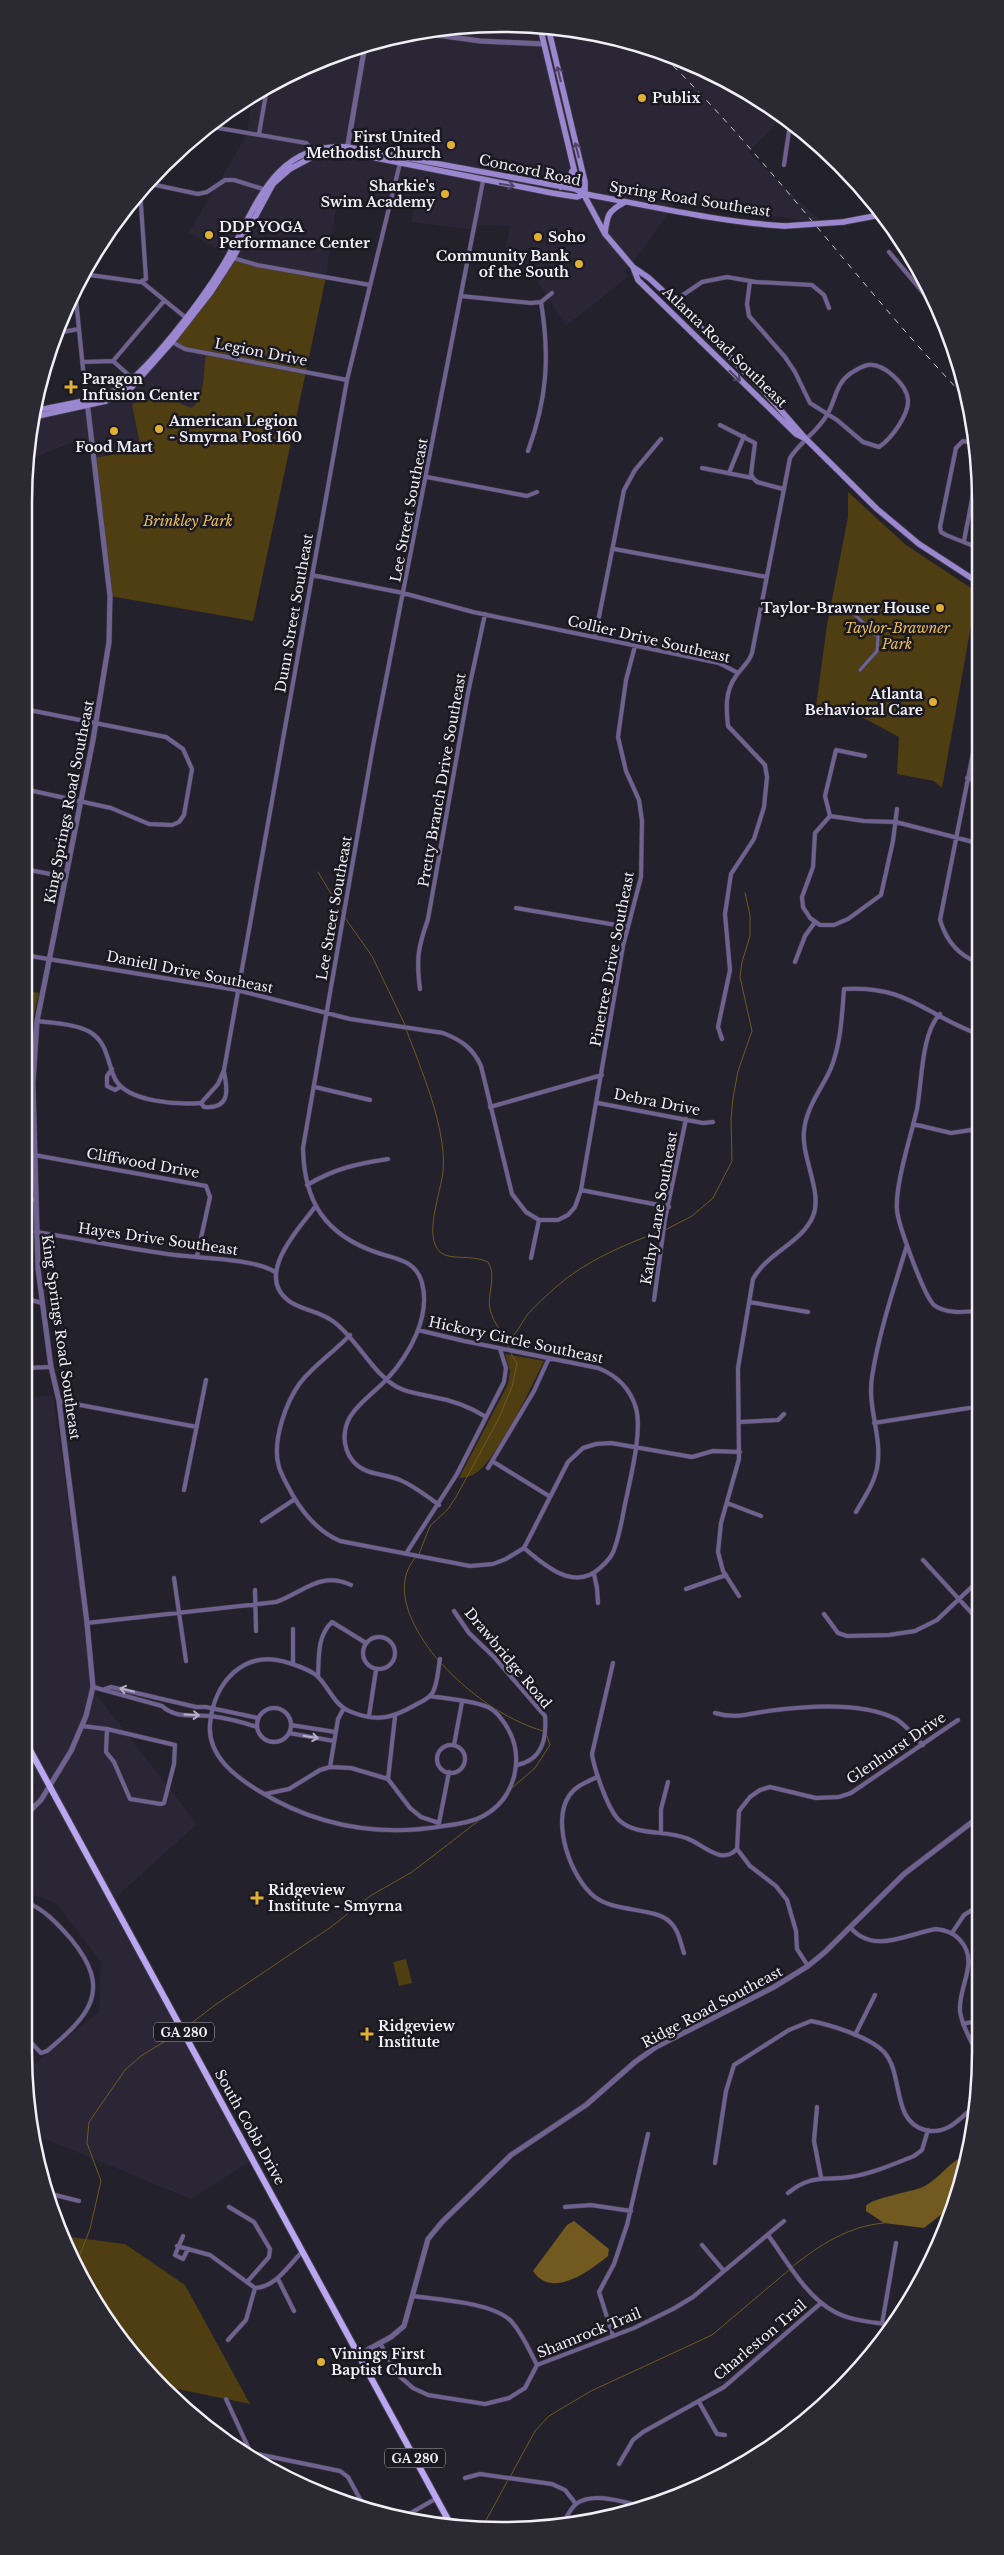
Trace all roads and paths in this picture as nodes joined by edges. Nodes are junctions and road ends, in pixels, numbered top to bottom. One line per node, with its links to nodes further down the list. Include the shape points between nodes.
1 (541, 35): 6 (main road, Atlanta Road Southeast)
2 (550, 36): 5 (main road, Atlanta Road Southeast)
3 (444, 37): 4 (street)
4 (451, 38): 6 (street)
5 (551, 42): 6 (street); 21 (main road, Atlanta Road Southeast, one-way to 5, via 585,182)
6 (543, 44): 15 (main road, Atlanta Road Southeast)
7 (364, 53): 12 (street)
8 (266, 96): 11 (street)
9 (219, 128): 11 (street)
10 (789, 131): 16 (street)
11 (259, 134): 13 (street, via 306,143)
12 (347, 150): 13 (main road, via 329,148); 14 (main road, Concord Road); 19 (main road, Concord Road); 27 (main road, via 314,156 280,176 267,192)
13 (314, 151): 20 (main road, via 290,163)
14 (400, 163): 17 (main road, Concord Road); 32 (street, Dunn Street Southeast)
15 (572, 164): 19 (main road, via 572,176); 21 (main road, Atlanta Road Southeast, via 577,182)
16 (784, 165)
17 (483, 181): 21 (main road, Concord Road, one-way to 21, via 577,197); 35 (street, Lee Street Southeast)
18 (156, 185): 20 (street, via 198,194 225,180 234,180)
19 (561, 187): 21 (main road, Concord Road)
20 (263, 189): 43 (main road, via 221,267)
21 (585, 194): 23 (main road, Spring Road Southeast); 25 (main road, Atlanta Road Southeast)
22 (141, 202): 31 (street, via 147,273)
23 (625, 202): 24 (main road, Spring Road Southeast, bridge, via 785,226); 25 (main road, via 611,209)
24 (874, 216)
25 (605, 234): 28 (main road, Atlanta Road Southeast)
26 (889, 252): 33 (street)
27 (233, 258): 32 (street); 47 (main road)
28 (633, 267): 38 (main road, Atlanta Road Southeast); 46 (main road, Atlanta Road Southeast, via 638,280)
29 (91, 275): 31 (street)
30 (750, 281): 36 (street, via 717,278 696,286); 42 (street, via 812,284 824,296); 56 (street, via 749,316 785,356 810,403)
31 (142, 282): 37 (street)
32 (370, 286): 52 (street, Dunn Street Southeast)
33 (921, 290)
34 (552, 293): 39 (street)
35 (461, 296): 39 (street); 66 (street, Lee Street Southeast)
36 (681, 297): 38 (street); 41 (street)
37 (164, 301): 43 (street); 49 (street)
38 (674, 301): 41 (main road, Atlanta Road Southeast)
39 (542, 302): 63 (street, via 548,360 538,422)
40 (77, 303): 44 (street)
41 (680, 307): 48 (main road, Atlanta Road Southeast)
42 (829, 308)
43 (185, 317): 51 (main road)
44 (79, 329): 45 (street); 50 (street)
45 (64, 332)
46 (697, 338): 48 (main road, via 718,355); 61 (main road, Atlanta Road Southeast, one-way to 61, via 796,434)
47 (172, 342): 52 (street, Legion Drive, via 185,349); 54 (main road, via 130,388 115,398)
48 (725, 352): 61 (main road, Atlanta Road Southeast)
49 (113, 360): 50 (street); 51 (street)
50 (82, 362): 53 (street)
51 (132, 378): 53 (main road, via 114,390)
52 (347, 380): 74 (street, Dunn Street Southeast)
53 (86, 398): 54 (street, King Springs Road Southeast); 55 (main road)
54 (88, 405): 57 (main road); 85 (street, King Springs Road Southeast, via 110,607 108,651)
55 (42, 409)
56 (828, 414): 56 (street, via 840,383 868,365 890,374 908,396 892,438 879,447 863,442); 61 (street, Collier Drive Southeast)
57 (41, 415)
58 (720, 425): 59 (street)
59 (744, 436): 65 (street); 67 (street, via 755,443)
60 (661, 439): 73 (street, via 635,470 624,490)
61 (806, 439): 68 (street, Collier Drive Southeast, via 790,458); 76 (main road, Atlanta Road Southeast, via 889,520)
62 (967, 442): 71 (street, via 963,441 956,448 940,527 946,535)
63 (528, 451)
64 (702, 468): 65 (street)
65 (729, 473): 67 (street)
66 (428, 477): 69 (street, via 526,496); 77 (street, Lee Street Southeast)
67 (752, 478): 68 (street)
68 (783, 489): 75 (street, Collier Drive Southeast)
69 (537, 492)
70 (972, 500): 71 (street)
71 (964, 540): 72 (street)
72 (972, 545)
73 (614, 548): 75 (street); 80 (street)
74 (312, 575): 77 (street, Collier Drive Southeast); 107 (street, Dunn Street Southeast)
75 (767, 577): 83 (street, Collier Drive Southeast, via 751,656)
76 (972, 578)
77 (404, 593): 79 (street, Collier Drive Southeast); 108 (street, Lee Street Southeast)
78 (840, 610): 82 (street, via 854,614 878,637 877,651)
79 (485, 614): 80 (street, Collier Drive Southeast); 106 (street, Pretty Branch Drive Southeast, via 428,919 418,949 416,964)
80 (595, 637): 81 (street, Collier Drive Southeast)
81 (635, 646): 83 (street, Collier Drive Southeast, via 719,663); 101 (street, Pinetree Drive Southeast, via 626,680 618,737 626,771 639,800 642,821 641,877)
82 (860, 670)
83 (738, 673): 112 (street, via 728,694 728,726 765,765 767,777 764,807 754,839 731,874 725,914 730,970 718,1027)
84 (32, 711): 85 (street)
85 (96, 724): 91 (street, King Springs Road Southeast); 91 (street, via 166,737 183,749 192,769 187,804 179,822 162,826)
86 (972, 755): 88 (street)
87 (865, 756): 93 (street, via 836,750 825,796)
88 (967, 778): 89 (street); 95 (street)
89 (972, 780)
90 (32, 791): 91 (street)
91 (81, 801): 98 (street, King Springs Road Southeast)
92 (897, 809): 94 (street)
93 (830, 816): 94 (street); 100 (street, via 815,833 814,867 802,897 806,913)
94 (896, 822): 95 (street); 100 (street, via 882,895 841,923 827,926)
95 (956, 838): 96 (street); 104 (street, via 940,920 944,933 955,948)
96 (972, 842)
97 (32, 871): 98 (street)
98 (66, 877): 103 (street, King Springs Road Southeast)
99 (516, 908): 101 (street)
100 (815, 922): 105 (street, via 805,936)
101 (628, 926): 115 (street, Pinetree Drive Southeast)
102 (32, 956): 103 (street, Daniell Drive Southeast)
103 (48, 959): 107 (street, Daniell Drive Southeast); 110 (street, King Springs Road Southeast)
104 (972, 959)
105 (795, 962)
106 (420, 989)
107 (237, 990): 108 (street, Daniell Drive Southeast); 114 (street, Dunn Street Southeast)
108 (327, 1011): 117 (street, Lee Street Southeast); 121 (street, Daniell Drive Southeast, via 350,1019 443,1033 456,1038 476,1055 485,1078)
109 (940, 1014): 111 (street); 124 (street, via 930,1034); 142 (street, via 907,997 860,988 844,989 839,1041 804,1128 804,1152 817,1203 815,1213 804,1231 773,1254 758,1270 753,1278)
110 (37, 1021): 113 (street, Dunn Street Southeast, via 90,1032 104,1047); 126 (street, King Springs Road Southeast, via 32,1083)
111 (972, 1032)
112 (722, 1038)
113 (112, 1070): 116 (street, Dunn Street Southeast); 116 (street, Dunn Street Southeast, via 106,1076 106,1086 115,1090)
114 (224, 1070): 119 (street, Dunn Street Southeast, via 218,1084); 119 (street, Dunn Street Southeast, via 227,1095 223,1102 213,1108 204,1107)
115 (602, 1075): 120 (street, Pinetree Drive Southeast); 121 (street)
116 (120, 1087): 119 (street, Dunn Street Southeast, via 137,1096)
117 (315, 1087): 118 (street); 128 (street, Lee Street Southeast, via 302,1148)
118 (370, 1100)
119 (201, 1103)
120 (598, 1103): 122 (street, Debra Drive); 129 (street, Pinetree Drive Southeast)
121 (490, 1107): 134 (street, Daniell Drive Southeast, via 512,1194 526,1212)
122 (686, 1120): 123 (street, Debra Drive); 133 (street, Kathy Lane Southeast)
123 (713, 1122)
124 (912, 1124): 125 (street, via 951,1133); 136 (street, via 897,1211)
125 (972, 1130)
126 (34, 1156): 131 (street, King Springs Road Southeast); 137 (street, Cliffwood Drive, via 206,1186 210,1197)
127 (388, 1159): 128 (street, via 357,1163 328,1173)
128 (307, 1185): 132 (street, Lee Street Southeast)
129 (581, 1190): 133 (street); 134 (street, Pinetree Drive Southeast, via 575,1207 568,1215 558,1220)
130 (32, 1199): 131 (street)
131 (35, 1200): 135 (street, King Springs Road Southeast)
132 (314, 1206): 139 (street, via 285,1248); 146 (street, Lee Street Southeast, via 343,1235 377,1252 407,1261 417,1272 424,1295)
133 (669, 1207): 141 (street, Kathy Lane Southeast)
134 (539, 1220): 138 (street)
135 (36, 1232): 137 (street, Hayes Drive Southeast); 143 (street, King Springs Road Southeast)
136 (907, 1244): 144 (street, via 934,1305 950,1311); 159 (street, via 886,1313 872,1378)
137 (197, 1256): 139 (street, Hayes Drive Southeast, via 268,1267)
138 (531, 1258)
139 (275, 1272): 147 (street, via 278,1288 291,1302 324,1315)
140 (32, 1300): 143 (street)
141 (654, 1300)
142 (749, 1302): 145 (street); 158 (street, via 738,1368)
143 (42, 1303): 150 (street, King Springs Road Southeast)
144 (972, 1311)
145 (808, 1312)
146 (418, 1330): 148 (street, Hickory Circle Southeast); 153 (street, Lee Street Southeast, via 407,1352)
147 (350, 1335): 153 (street); 167 (street, via 301,1383 288,1408 277,1448 277,1462)
148 (500, 1349): 149 (street, Hickory Circle Southeast); 157 (street, via 506,1378)
149 (549, 1358): 161 (street, Hickory Circle Southeast, via 598,1368 618,1379 630,1394 636,1410); 163 (street, via 534,1391)
150 (51, 1367): 151 (street); 154 (street, King Springs Road Southeast)
151 (32, 1368)
152 (206, 1380): 160 (street)
153 (386, 1380): 157 (street, via 402,1390 446,1399); 169 (street, Lee Street Southeast, via 349,1419 344,1432 348,1452 359,1467 407,1483)
154 (59, 1401): 160 (street); 191 (street, King Springs Road Southeast)
155 (968, 1408): 159 (street)
156 (784, 1414): 158 (street, via 778,1420)
157 (486, 1417): 169 (street)
158 (740, 1422): 162 (street)
159 (874, 1423): 170 (street, via 878,1466 874,1481)
160 (197, 1427): 165 (street)
161 (635, 1447): 162 (street, via 692,1457 713,1451); 166 (street, via 603,1443 583,1448 568,1462); 176 (street, Hickory Circle Southeast, via 615,1548)
162 (740, 1452): 168 (street)
163 (492, 1461): 164 (street); 166 (street)
164 (488, 1468)
165 (184, 1490)
166 (549, 1496): 173 (street)
167 (295, 1499): 172 (street); 174 (street, via 326,1535 362,1547)
168 (727, 1503): 171 (street); 177 (street, via 718,1552)
169 (439, 1505): 174 (street)
170 (856, 1512)
171 (761, 1516)
172 (262, 1521)
173 (524, 1548): 174 (street, via 500,1562 479,1566 429,1559); 176 (street, via 559,1574 573,1577)
174 (407, 1552)
175 (923, 1560): 184 (street)
176 (594, 1574): 186 (street)
177 (726, 1574): 181 (street); 183 (street)
178 (174, 1578): 188 (street)
179 (351, 1585): 185 (street, via 324,1580 314,1582 294,1596 276,1602)
180 (972, 1587): 184 (street)
181 (686, 1589)
182 (255, 1590): 185 (street)
183 (739, 1596)
184 (959, 1600): 189 (street, via 937,1620 915,1631 888,1635 848,1636 838,1633); 190 (street)
185 (257, 1603): 188 (street); 193 (street)
186 (598, 1603)
187 (454, 1611): 225 (street, Drawbridge Road, via 469,1633 545,1716 542,1749 531,1762)
188 (179, 1613): 191 (street); 196 (street)
189 (824, 1614)
190 (972, 1614)
191 (87, 1624): 201 (street, King Springs Road Southeast)
192 (293, 1630): 198 (street)
193 (256, 1631)
194 (366, 1644): 199 (street, via 362,1654 364,1660); 199 (street, via 374,1638 385,1638 395,1649 392,1664); 200 (street, via 332,1622 324,1630 320,1643)
195 (440, 1659): 204 (street, via 436,1684)
196 (186, 1661)
197 (613, 1663): 228 (street, via 592,1754)
198 (293, 1664): 200 (street); 207 (street, via 270,1659 243,1666 228,1676)
199 (376, 1670): 211 (street)
200 (318, 1677): 208 (street)
201 (93, 1687): 202 (street); 216 (street, King Springs Road Southeast)
202 (104, 1689): 203 (street, one-way to 202, via 111,1687); 205 (street)
203 (142, 1694): 205 (street); 207 (street)
204 (430, 1696): 206 (street); 212 (street)
205 (140, 1700): 210 (street, one-way to 210, via 162,1706 175,1714)
206 (462, 1702): 222 (street); 225 (street, via 487,1707 498,1714 511,1733)
207 (213, 1708): 210 (street); 213 (street)
208 (344, 1708): 211 (street); 219 (street)
209 (715, 1713): 223 (street, via 742,1717 793,1708 866,1709 898,1720)
210 (211, 1716): 217 (street); 232 (street, via 213,1745 223,1762 237,1778)
211 (369, 1716): 212 (street)
212 (395, 1716): 229 (street)
213 (258, 1718): 215 (street, via 274,1708 286,1713); 217 (street)
214 (958, 1720): 223 (street, Glenhurst Drive)
215 (291, 1725): 219 (street); 220 (street)
216 (82, 1726): 218 (street); 231 (street, King Springs Road Southeast)
217 (257, 1727): 220 (street, via 268,1740 280,1740)
218 (107, 1729): 218 (street, via 106,1752 114,1762 127,1796 164,1803 174,1764 175,1744)
219 (336, 1732): 221 (street)
220 (289, 1733): 221 (street, one-way to 221)
221 (334, 1741): 226 (street)
222 (454, 1745): 227 (street, via 463,1752 464,1762 458,1770); 227 (street, via 443,1747 437,1756 439,1767)
223 (923, 1745): 237 (street, Glenhurst Drive, via 851,1793 839,1797 816,1798 770,1787 760,1790 739,1811)
224 (32, 1754): 231 (main road, South Cobb Drive / GA 280)
225 (517, 1765): 235 (street, via 510,1790 494,1809 472,1821)
226 (330, 1767): 229 (street, via 357,1770); 232 (street, via 289,1789)
227 (449, 1772): 235 (street)
228 (597, 1777): 236 (street, via 617,1819 627,1826); 242 (street, via 577,1788 569,1796 562,1812 562,1828 574,1872 586,1890 610,1906 652,1914 670,1922 678,1933)
229 (388, 1779): 235 (street, via 410,1808)
230 (668, 1782): 236 (street, via 661,1809)
231 (50, 1787): 233 (street, King Springs Road Southeast); 269 (main road, South Cobb Drive / GA 280, via 98,1880 286,2217)
232 (265, 1794): 235 (street, via 297,1812 336,1824 397,1832)
233 (32, 1809)
234 (972, 1822): 240 (street, Ridge Road Southeast, via 904,1874)
235 (440, 1825)
236 (661, 1832): 237 (street, via 688,1838 712,1853 732,1854)
237 (737, 1849): 243 (street, via 750,1866 776,1886 787,1900 796,1931 797,1949)
238 (32, 1905): 249 (street, via 43,1910 62,1928 88,1961 94,1985 80,2022 47,2051 41,2053)
239 (972, 1910): 241 (street, via 964,1915)
240 (850, 1927): 241 (street, via 863,1939 877,1943 936,1929); 243 (street, Ridge Road Southeast)
241 (952, 1933): 246 (street, via 963,1943 970,1962 960,1998)
242 (684, 1953)
243 (808, 1966): 274 (street, Ridge Road Southeast, via 774,1987 656,2047 586,2105 511,2155 430,2234 423,2249)
244 (875, 1995): 247 (street)
245 (972, 2022): 246 (street)
246 (963, 2024): 248 (street)
247 (855, 2035): 252 (street, via 877,2046 887,2056 907,2117 920,2128); 254 (street, via 811,2021 789,2030 734,2065 726,2091)
248 (972, 2042)
249 (32, 2043)
250 (817, 2107): 255 (street, via 814,2141)
251 (967, 2112): 252 (street, via 948,2128)
252 (928, 2130): 255 (street, via 922,2150 914,2156 851,2177)
253 (648, 2134): 261 (street)
254 (714, 2163)
255 (820, 2177): 256 (street, via 802,2182)
256 (788, 2193)
257 (54, 2196): 258 (street)
258 (79, 2201)
259 (229, 2207): 272 (street, via 254,2222 270,2249 269,2257)
260 (565, 2207): 261 (street, via 591,2205)
261 (631, 2211): 278 (street, via 614,2264 599,2292)
262 (784, 2221): 263 (street, Shamrock Trail)
263 (768, 2235): 270 (street, Shamrock Trail); 275 (street)
264 (183, 2236): 267 (street)
265 (896, 2243): 277 (street)
266 (702, 2245): 270 (street)
267 (177, 2246): 268 (street); 268 (street, via 175,2255 181,2259 185,2258)
268 (188, 2250): 272 (street, via 210,2255)
269 (302, 2252): 271 (street); 281 (main road, South Cobb Drive / GA 280)
270 (724, 2272): 278 (street, Shamrock Trail, via 674,2309)
271 (278, 2279): 273 (street, via 270,2285); 276 (street)
272 (247, 2282): 273 (street)
273 (255, 2288): 279 (street, via 246,2320)
274 (413, 2296): 280 (street, Ridge Road Southeast, via 404,2326); 282 (street, via 476,2306 502,2314 521,2333)
275 (821, 2303): 277 (street, via 836,2313); 284 (street, Charleston Trail, via 744,2371)
276 (294, 2311)
277 (882, 2324)
278 (613, 2336): 282 (street, Shamrock Trail)
279 (228, 2340)
280 (380, 2343): 281 (street, Ridge Road Southeast); 282 (street, Shamrock Trail, via 398,2375 413,2388 428,2395 485,2404 509,2398 525,2388)
281 (358, 2354): 290 (main road, South Cobb Drive / GA 280)
282 (537, 2365)
283 (226, 2400): 286 (street)
284 (699, 2402): 285 (street, via 717,2434); 288 (street, Charleston Trail, via 643,2432 633,2440)
285 (725, 2436)
286 (250, 2449)
287 (258, 2454): 291 (street, via 340,2471 348,2478)
288 (619, 2464)
289 (465, 2478): 292 (street, via 480,2474 552,2484 565,2490)
290 (437, 2498): 294 (street); 296 (main road, South Cobb Drive / GA 280)
291 (361, 2501)
292 (576, 2504): 293 (street, via 596,2498); 295 (street)
293 (632, 2505)
294 (411, 2513)
295 (566, 2518)
296 (448, 2519)

